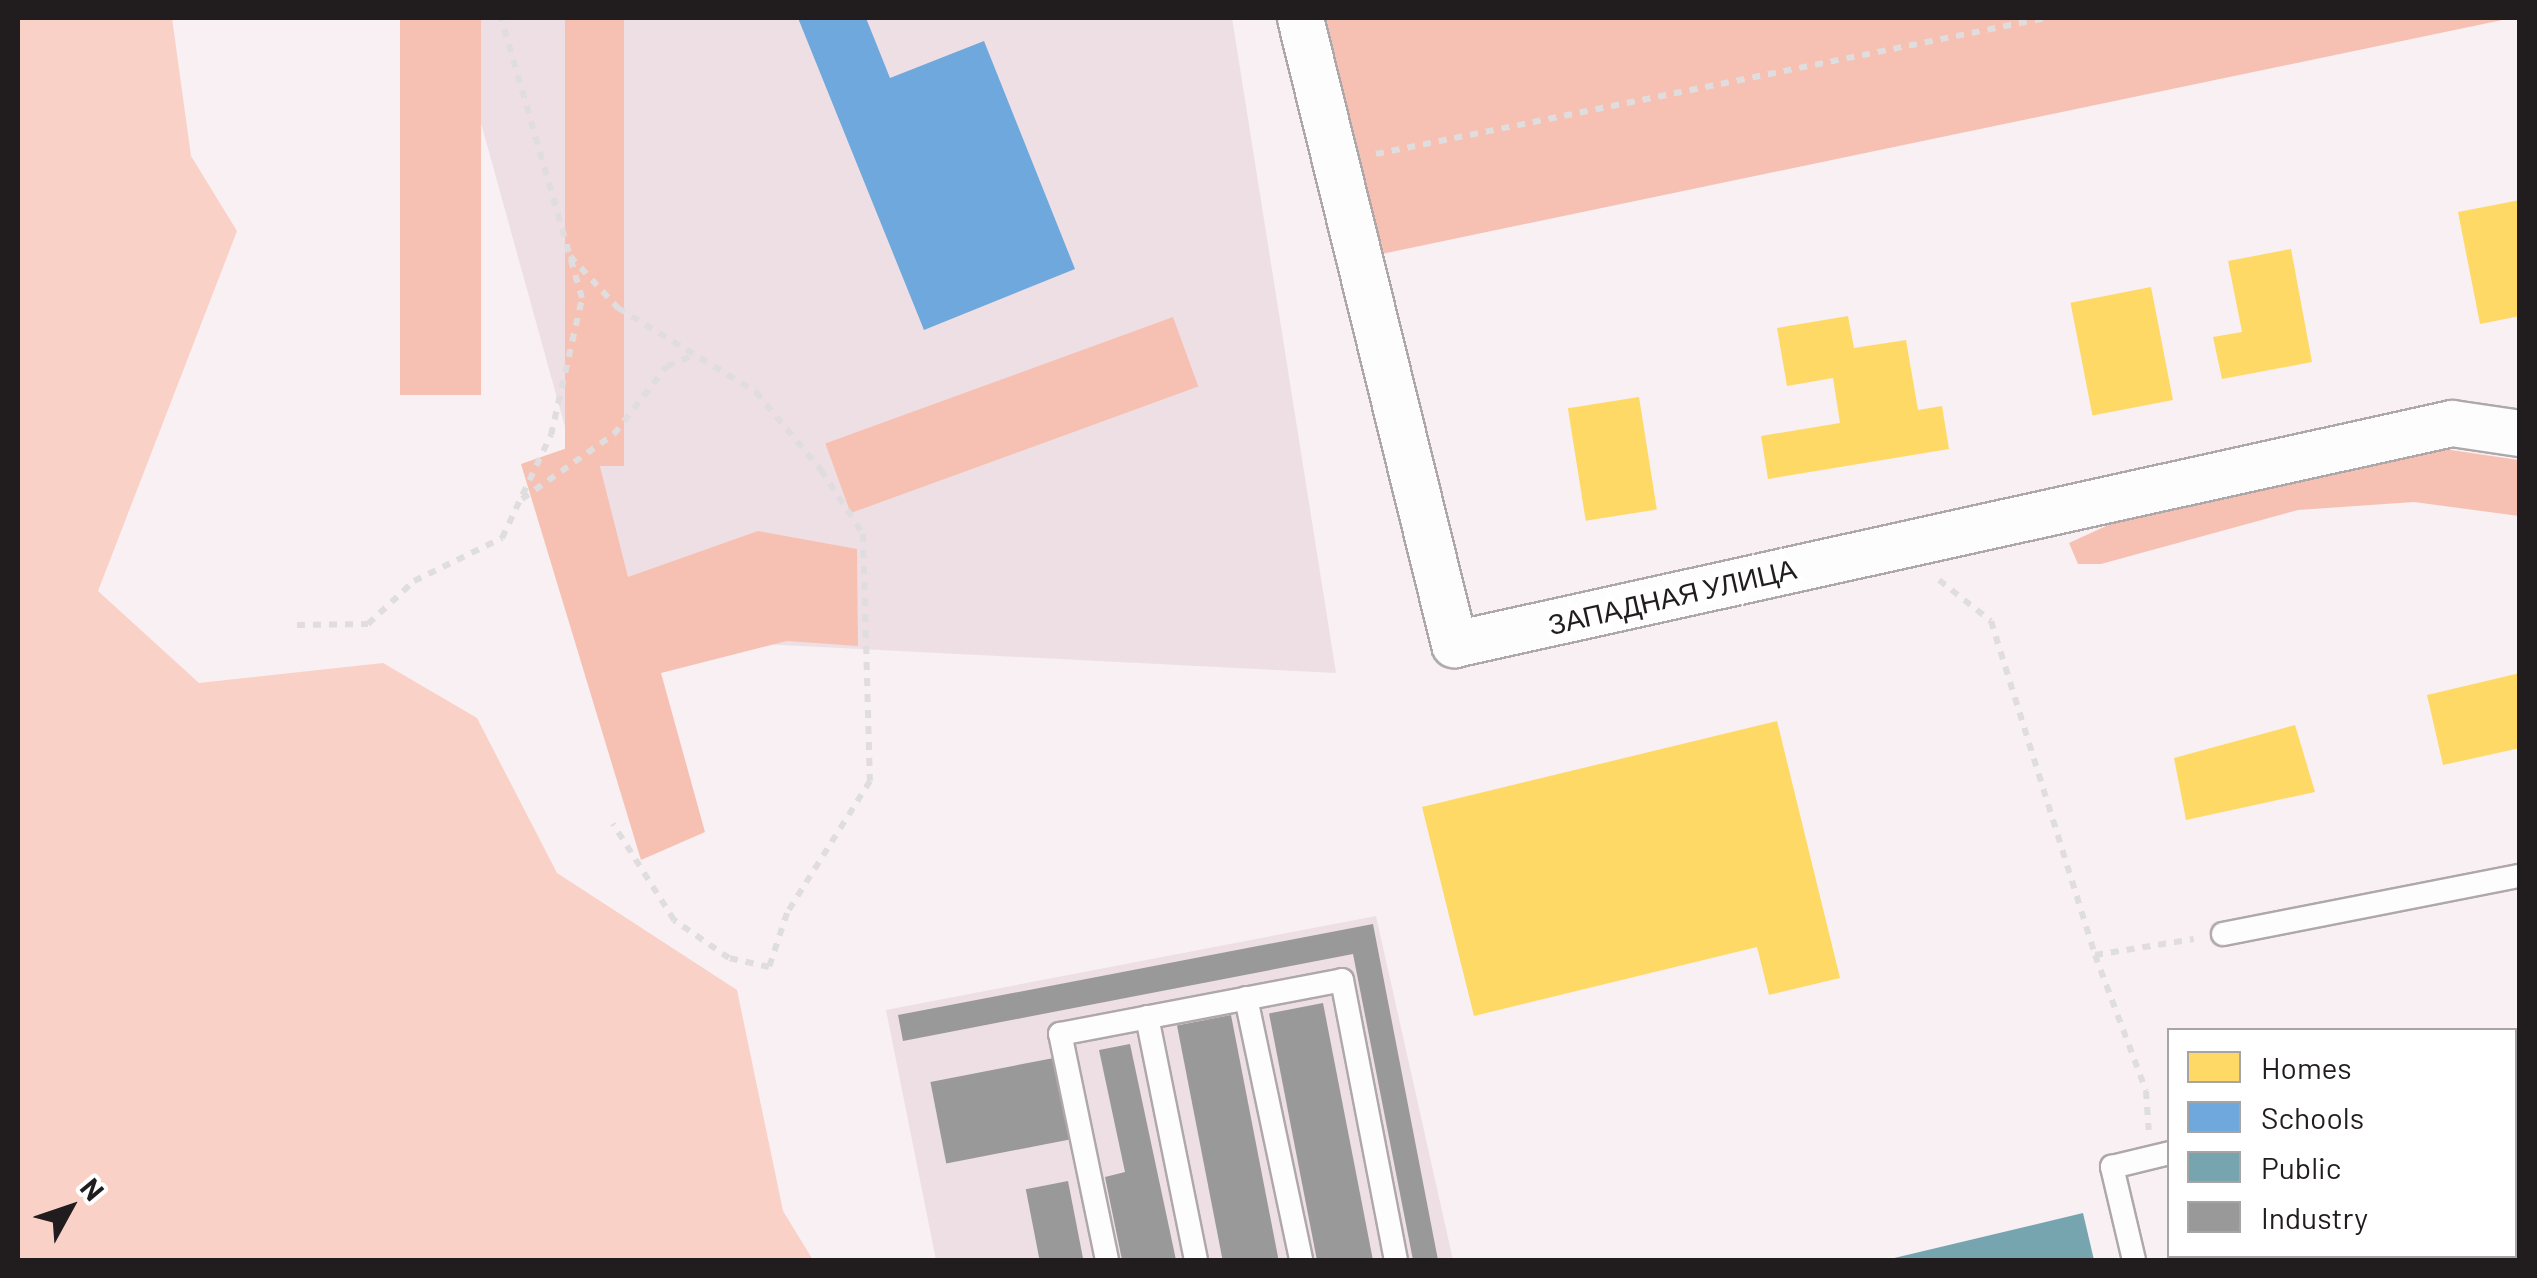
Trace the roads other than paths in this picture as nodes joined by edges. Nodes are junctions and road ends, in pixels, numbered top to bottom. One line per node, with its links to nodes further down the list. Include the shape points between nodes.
1 (1300, 18): 2 (street, ЗАПАДНАЯ УЛИЦА, via 1454,644 2452,423)
2 (2520, 434)
3 (2520, 876): 4 (lane)
4 (2222, 934)
5 (1246, 998): 6 (lane); 10 (lane); 11 (lane, via 1342,980)
6 (1147, 1017): 8 (lane, via 1060,1034); 9 (lane)
7 (2160, 1155): 12 (lane, via 2112,1167)
8 (1107, 1260)
9 (1196, 1260)
10 (1300, 1260)
11 (1396, 1260)
12 (2134, 1260)

